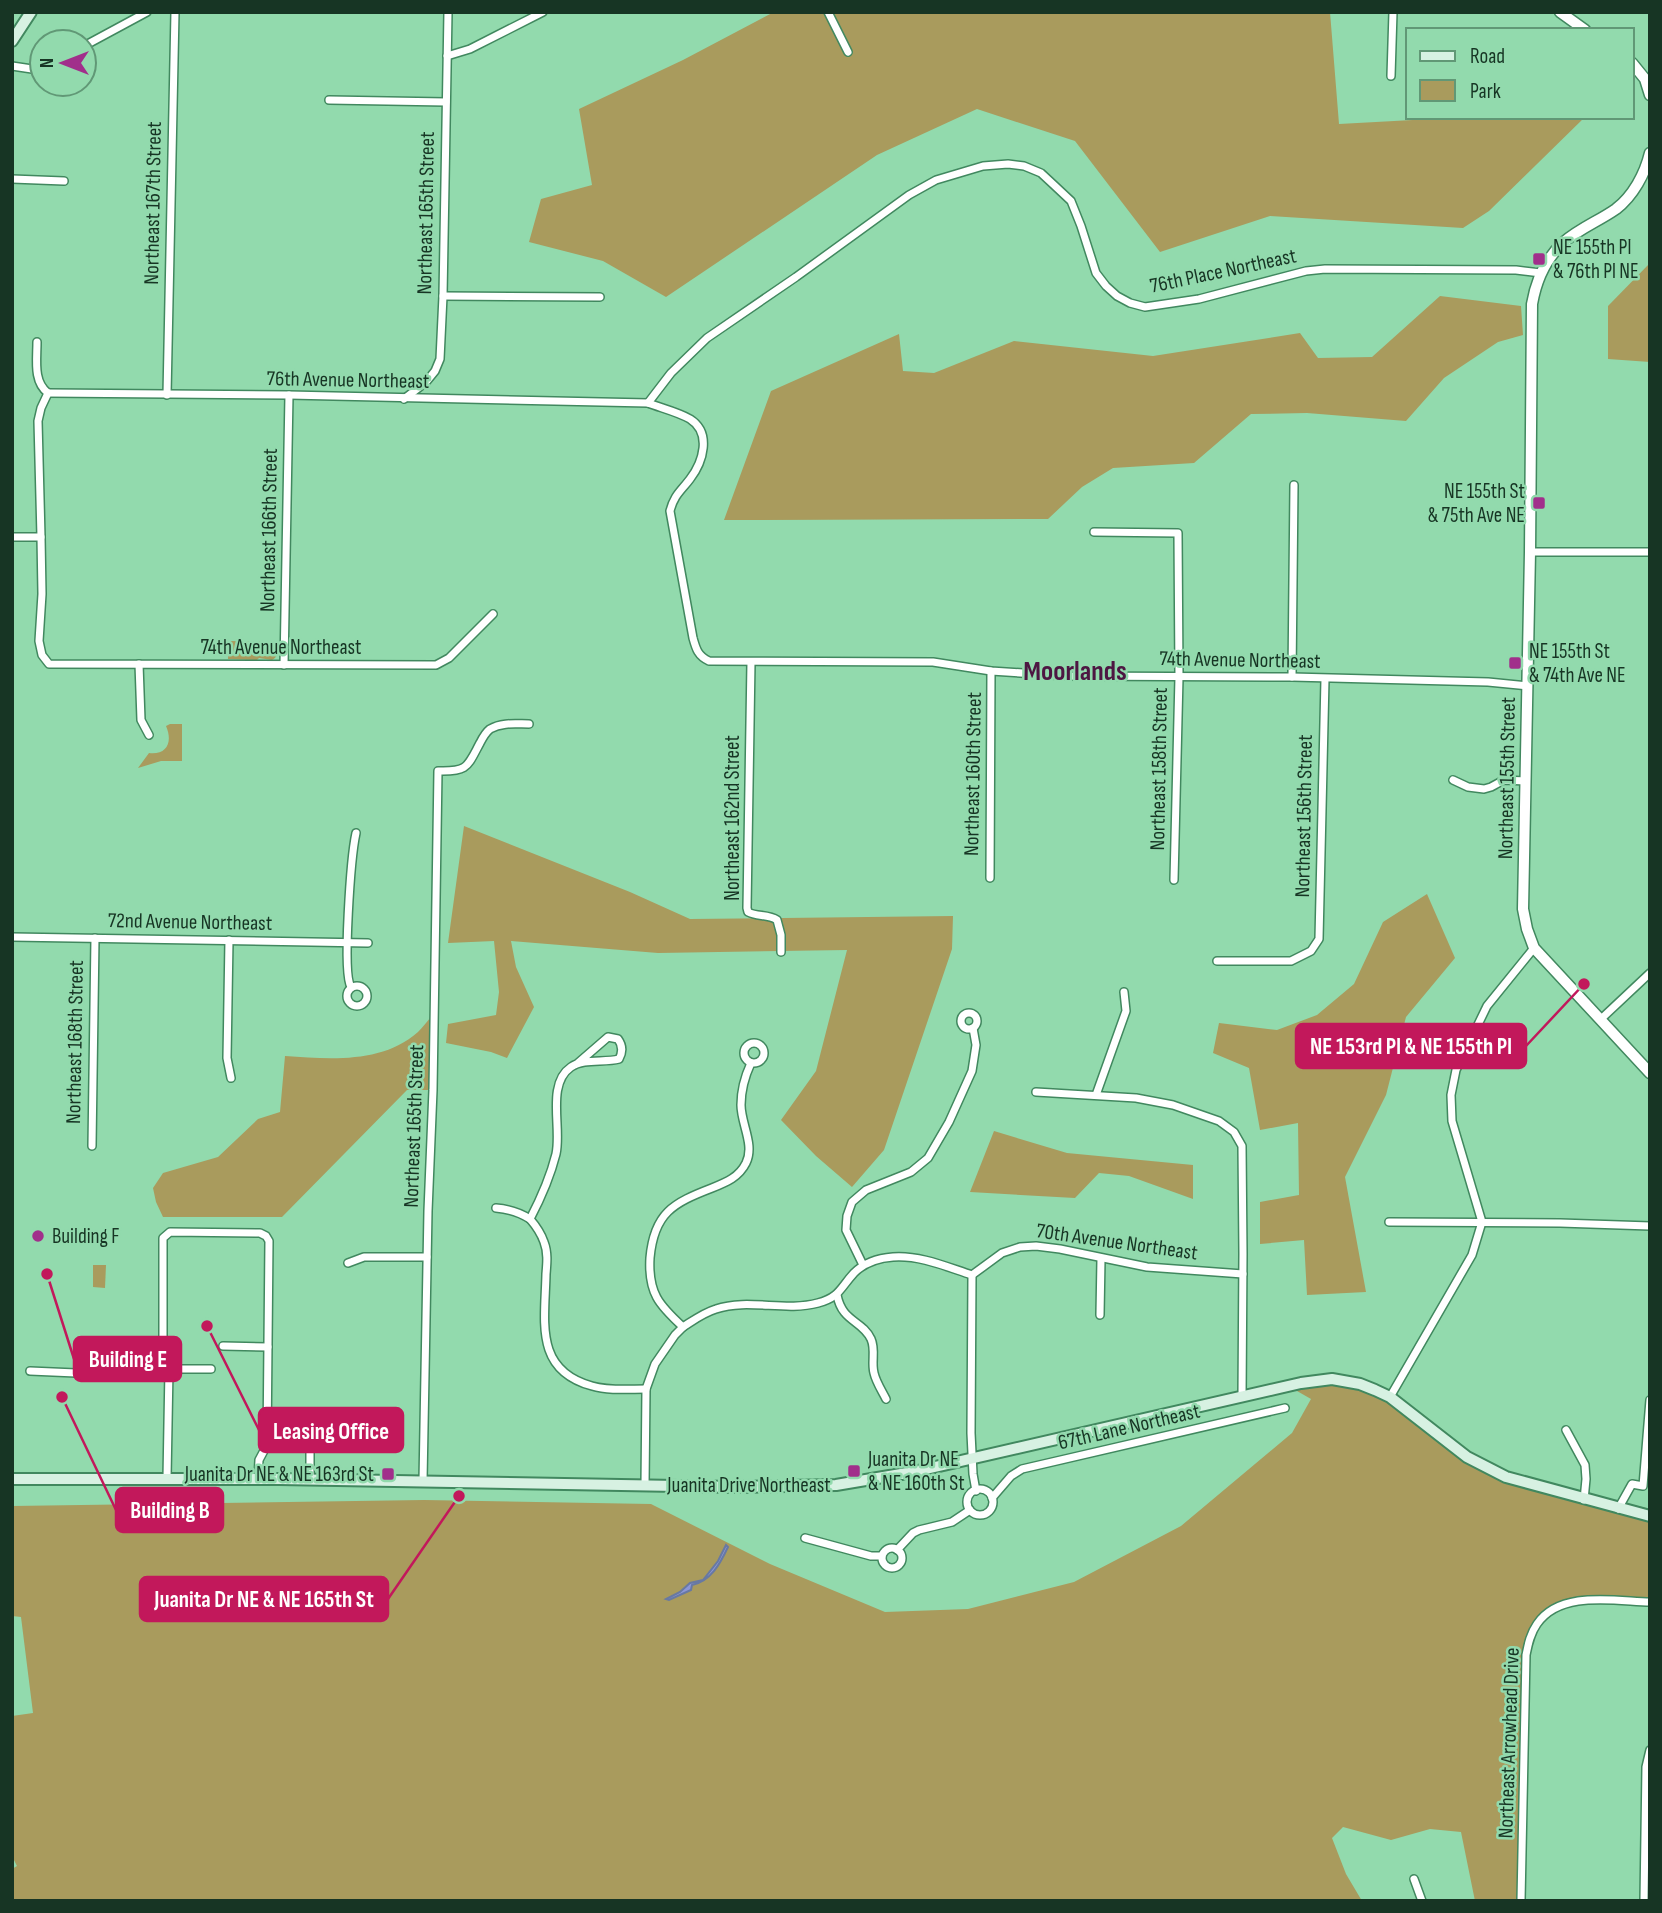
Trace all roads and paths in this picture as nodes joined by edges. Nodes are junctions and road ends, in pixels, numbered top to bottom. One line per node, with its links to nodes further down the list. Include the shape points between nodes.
1 (31, 12): 11 (main road)
2 (147, 12): 10 (street)
3 (175, 12): 28 (street, Northeast 167th Street)
4 (448, 12): 13 (street, Northeast 165th Street)
5 (543, 12): 13 (street, via 470,49)
6 (828, 12): 12 (street)
7 (1393, 12): 15 (street)
8 (1560, 12): 9 (street)
9 (1582, 28)
10 (98, 38)
11 (12, 41)
12 (848, 52)
13 (447, 55): 18 (street, Northeast 165th Street)
14 (1634, 66): 16 (street)
15 (1391, 76)
16 (1650, 95)
17 (329, 100): 18 (street)
18 (446, 103): 24 (street, Northeast 165th Street)
19 (1650, 153): 20 (street)
20 (1646, 176): 23 (street, via 1617,208 1563,243)
21 (12, 179): 22 (street)
22 (64, 181)
23 (1541, 273): 31 (street, 76th Place Northeast, via 1325,269 1199,299 1145,306 1117,296 1096,273 1071,201 1041,173 1008,164 983,166 936,180 909,195 707,338 670,373); 36 (street, Northeast 155th Street, via 1532,304)
24 (443, 296): 25 (street); 30 (street, Northeast 165th Street, via 440,359 426,382)
25 (600, 298)
26 (37, 342): 27 (street, via 38,379)
27 (48, 393): 28 (street, 76th Avenue Northeast); 35 (street, via 38,421)
28 (167, 395): 29 (street, 76th Avenue Northeast)
29 (289, 396): 30 (street, 76th Avenue Northeast); 41 (street, Northeast 166th Street)
30 (403, 399): 31 (street, 76th Avenue Northeast)
31 (648, 403): 39 (street, 74th Avenue Northeast, via 691,420 704,442 702,458 673,498 670,511 696,650 709,661)
32 (1294, 485): 44 (street)
33 (1094, 532): 43 (street, Northeast 158th Street, via 1178,533)
34 (12, 537): 35 (street)
35 (41, 537): 40 (street, 74th Avenue Northeast, via 42,655 49,664)
36 (1530, 552): 37 (street); 46 (street, Northeast 155th Street)
37 (1650, 552)
38 (493, 614): 41 (street, 74th Avenue Northeast, via 436,665)
39 (751, 662): 42 (street, 74th Avenue Northeast, via 933,662); 60 (street, Northeast 162nd Street, via 747,908 752,914 777,920)
40 (139, 664): 41 (street, 74th Avenue Northeast); 48 (street, via 141,720)
41 (284, 665)
42 (992, 671): 43 (street, 74th Avenue Northeast); 52 (street, Northeast 160th Street)
43 (1179, 677): 44 (street, 74th Avenue Northeast); 53 (street, Northeast 158th Street)
44 (1292, 677): 45 (street, 74th Avenue Northeast)
45 (1325, 679): 46 (street, 74th Avenue Northeast); 61 (street, Northeast 156th Street, via 1319,939 1311,951 1291,961)
46 (1528, 686): 50 (street, Northeast 155th Street)
47 (529, 724): 79 (street, Northeast 165th Street, via 494,727 464,768 439,771)
48 (149, 735)
49 (1453, 780): 50 (street, via 1484,789 1504,780)
50 (1526, 780): 59 (street, Northeast 155th Street, via 1523,909)
51 (356, 834): 57 (street)
52 (989, 878)
53 (1174, 880)
54 (12, 937): 55 (street, 72nd Avenue Northeast)
55 (95, 938): 56 (street, 72nd Avenue Northeast); 73 (street, Northeast 168th Street)
56 (229, 940): 57 (street, 72nd Avenue Northeast); 70 (street)
57 (348, 943): 58 (street, 72nd Avenue Northeast); 63 (street)
58 (368, 943)
59 (1534, 948): 65 (street); 77 (street, via 1487,1006 1456,1070 1451,1095 1452,1121)
60 (781, 952)
61 (1217, 961)
62 (1650, 973): 65 (street)
63 (351, 987)
64 (1124, 992): 72 (street, via 1126,1010)
65 (1601, 1019): 69 (street)
66 (973, 1028): 82 (street, via 972,1071 928,1158 911,1172 866,1190 852,1202 846,1230)
67 (578, 1063): 67 (street, via 615,1060 622,1044 608,1037); 75 (street, via 569,1068 558,1088 557,1150)
68 (751, 1063): 87 (street, via 741,1105 750,1151 744,1167 728,1181 670,1209 654,1234 650,1284 664,1309)
69 (1650, 1073)
70 (230, 1078)
71 (1036, 1092): 72 (street)
72 (1096, 1094): 83 (street, via 1173,1105 1219,1121 1234,1132 1242,1146)
73 (92, 1146)
74 (496, 1208): 75 (street)
75 (530, 1219): 94 (street, via 538,1228 547,1256 545,1328 553,1362 565,1374 593,1387)
76 (1389, 1222): 77 (street)
77 (1482, 1222): 78 (street); 96 (street, via 1472,1255)
78 (1650, 1226)
79 (427, 1257): 81 (street, via 364,1257); 107 (street, Northeast 165th Street)
80 (1101, 1259): 83 (street, 70th Avenue Northeast); 84 (street, 70th Avenue Northeast, via 1060,1249 1020,1247 1002,1253); 86 (street)
81 (348, 1263)
82 (863, 1265): 84 (street, via 893,1257 914,1258); 85 (street)
83 (1243, 1274): 95 (street)
84 (972, 1275): 102 (street)
85 (837, 1295): 87 (street, via 803,1306 730,1305); 97 (street, via 846,1316 871,1339 874,1373)
86 (1100, 1315)
87 (683, 1327): 94 (street, via 655,1364)
88 (223, 1346): 89 (street)
89 (268, 1347): 90 (street, via 266,1236 170,1232 163,1238 163,1354); 105 (street, via 267,1445 259,1460)
90 (169, 1369): 91 (street); 103 (street)
91 (211, 1370)
92 (30, 1371): 93 (street)
93 (76, 1373)
94 (646, 1389): 108 (street)
95 (1241, 1397): 96 (main road, Juanita Drive Northeast, via 1332,1379 1360,1384); 102 (main road, Juanita Drive Northeast)
96 (1390, 1397): 112 (main road, Juanita Drive Northeast, via 1467,1457 1506,1477)
97 (886, 1399)
98 (1650, 1400): 109 (street)
99 (1285, 1408): 111 (street, 67th Lane Northeast, via 1022,1469)
100 (310, 1416): 106 (street)
101 (1566, 1430): 112 (street, via 1585,1465)
102 (972, 1459): 108 (main road, Juanita Drive Northeast, via 836,1485); 110 (street)
103 (167, 1478): 104 (main road, Juanita Drive Northeast); 105 (main road, Juanita Drive Northeast)
104 (12, 1479)
105 (258, 1479): 106 (main road, Juanita Drive Northeast)
106 (310, 1480): 107 (main road, Juanita Drive Northeast)
107 (424, 1481): 108 (main road, Juanita Drive Northeast)
108 (645, 1485)
109 (1646, 1487): 113 (street, via 1632,1484)
110 (976, 1490): 111 (street); 114 (street, via 968,1499)
111 (992, 1498): 114 (street, 67th Lane Northeast, via 986,1513)
112 (1584, 1500): 113 (main road, Juanita Drive Northeast)
113 (1618, 1509): 115 (main road, Juanita Drive Northeast)
114 (970, 1510): 117 (street, 67th Lane Northeast, via 952,1522 919,1530)
115 (1650, 1516)
116 (805, 1538): 118 (street, 67th Lane Northeast)
117 (897, 1550): 118 (street, 67th Lane Northeast, via 890,1548); 118 (street, 67th Lane Northeast, via 902,1560 898,1566 887,1566)
118 (882, 1556)
119 (1650, 1602): 123 (street, Northeast Arrowhead Drive, via 1566,1602 1536,1625 1525,1655)
120 (1650, 1750): 124 (street)
121 (1414, 1879): 122 (street)
122 (1422, 1901)
123 (1521, 1901)
124 (1644, 1901)

